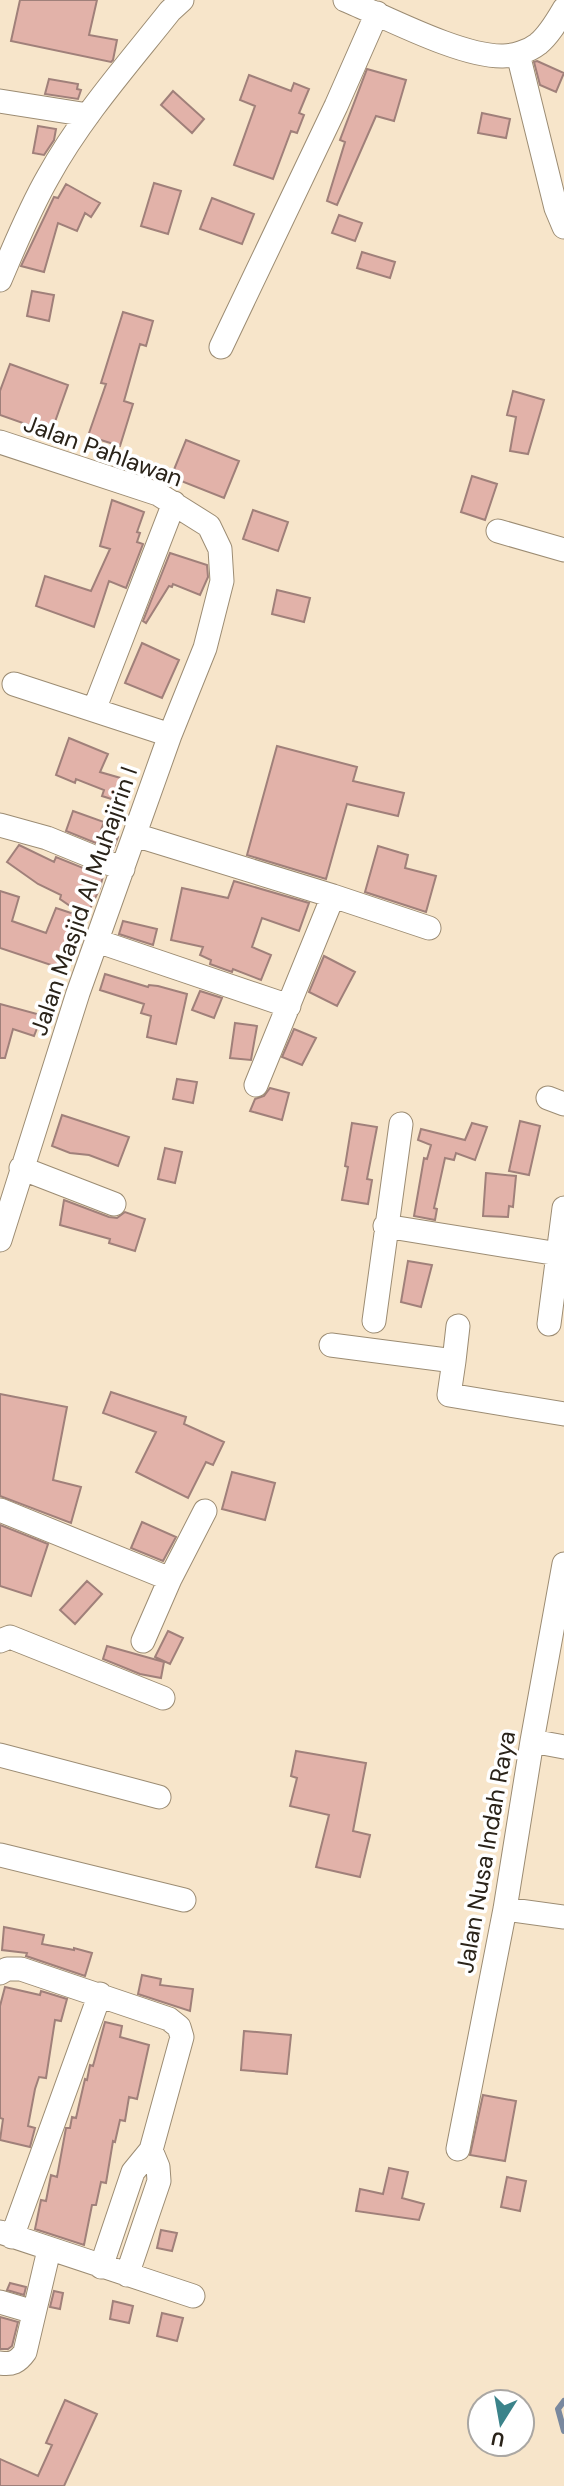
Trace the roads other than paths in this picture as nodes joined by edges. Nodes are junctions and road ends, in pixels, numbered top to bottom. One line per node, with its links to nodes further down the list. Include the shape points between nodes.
1 (182, 0): 7 (street)
2 (345, 0): 4 (street)
3 (564, 9): 5 (street, via 538,44)
4 (377, 13): 5 (street, via 476,53); 10 (street)
5 (518, 54): 8 (street)
6 (0, 101): 7 (street)
7 (88, 115): 9 (street, via 37,197)
8 (564, 227)
9 (0, 280)
10 (221, 347)
11 (0, 442): 12 (street, Jalan Pahlawan)
12 (174, 503): 15 (street, Jalan Pahlawan, via 209,526 220,549); 17 (street)
13 (498, 531): 14 (street)
14 (564, 550)
15 (222, 580): 18 (street, Jalan Masjid Al Muhajirin I, via 205,648)
16 (14, 684): 17 (street)
17 (94, 710): 18 (street)
18 (170, 735): 20 (street, Jalan Masjid Al Muhajirin I)
19 (0, 825): 21 (street, via 47,838)
20 (135, 835): 21 (street, Jalan Masjid Al Muhajirin I); 22 (street)
21 (123, 869): 24 (street, Jalan Masjid Al Muhajirin I)
22 (332, 896): 23 (street); 25 (street)
23 (429, 929)
24 (97, 941): 25 (street); 28 (street, Jalan Masjid Al Muhajirin I)
25 (289, 1006): 26 (street)
26 (256, 1085)
27 (401, 1124): 31 (street)
28 (21, 1168): 29 (street); 32 (street, Jalan Masjid Al Muhajirin I)
29 (114, 1204)
30 (564, 1208): 33 (street)
31 (385, 1226): 33 (street); 34 (street)
32 (2, 1227)
33 (561, 1255): 35 (street)
34 (374, 1321)
35 (550, 1324)
36 (458, 1326): 38 (street)
37 (331, 1345): 38 (street)
38 (454, 1361): 39 (street, via 449,1395)
39 (564, 1414)
40 (0, 1510): 43 (street)
41 (205, 1511): 43 (street)
42 (563, 1575): 47 (street, Jalan Nusa Indah Raya)
43 (170, 1579): 45 (street)
44 (0, 1641): 46 (street, via 10,1637)
45 (143, 1641)
46 (163, 1698)
47 (532, 1741): 48 (street); 53 (street, Jalan Nusa Indah Raya)
48 (564, 1747)
49 (0, 1755): 50 (street)
50 (159, 1797)
51 (0, 1855): 52 (street)
52 (184, 1900)
53 (505, 1909): 54 (street); 57 (street, Jalan Nusa Indah Raya)
54 (564, 1917)
55 (0, 1973): 56 (street, via 21,1969)
56 (100, 1994): 58 (street, via 169,2019 179,2027 182,2037); 59 (street)
57 (458, 2149)
58 (151, 2150): 61 (street, via 133,2172); 62 (street, via 159,2181)
59 (6, 2234): 60 (street)
60 (49, 2250): 61 (street); 65 (street)
61 (101, 2267): 62 (street)
62 (127, 2275): 63 (street)
63 (193, 2296)
64 (0, 2302): 65 (street)
65 (34, 2312): 66 (street, via 20,2360)
66 (0, 2363)

